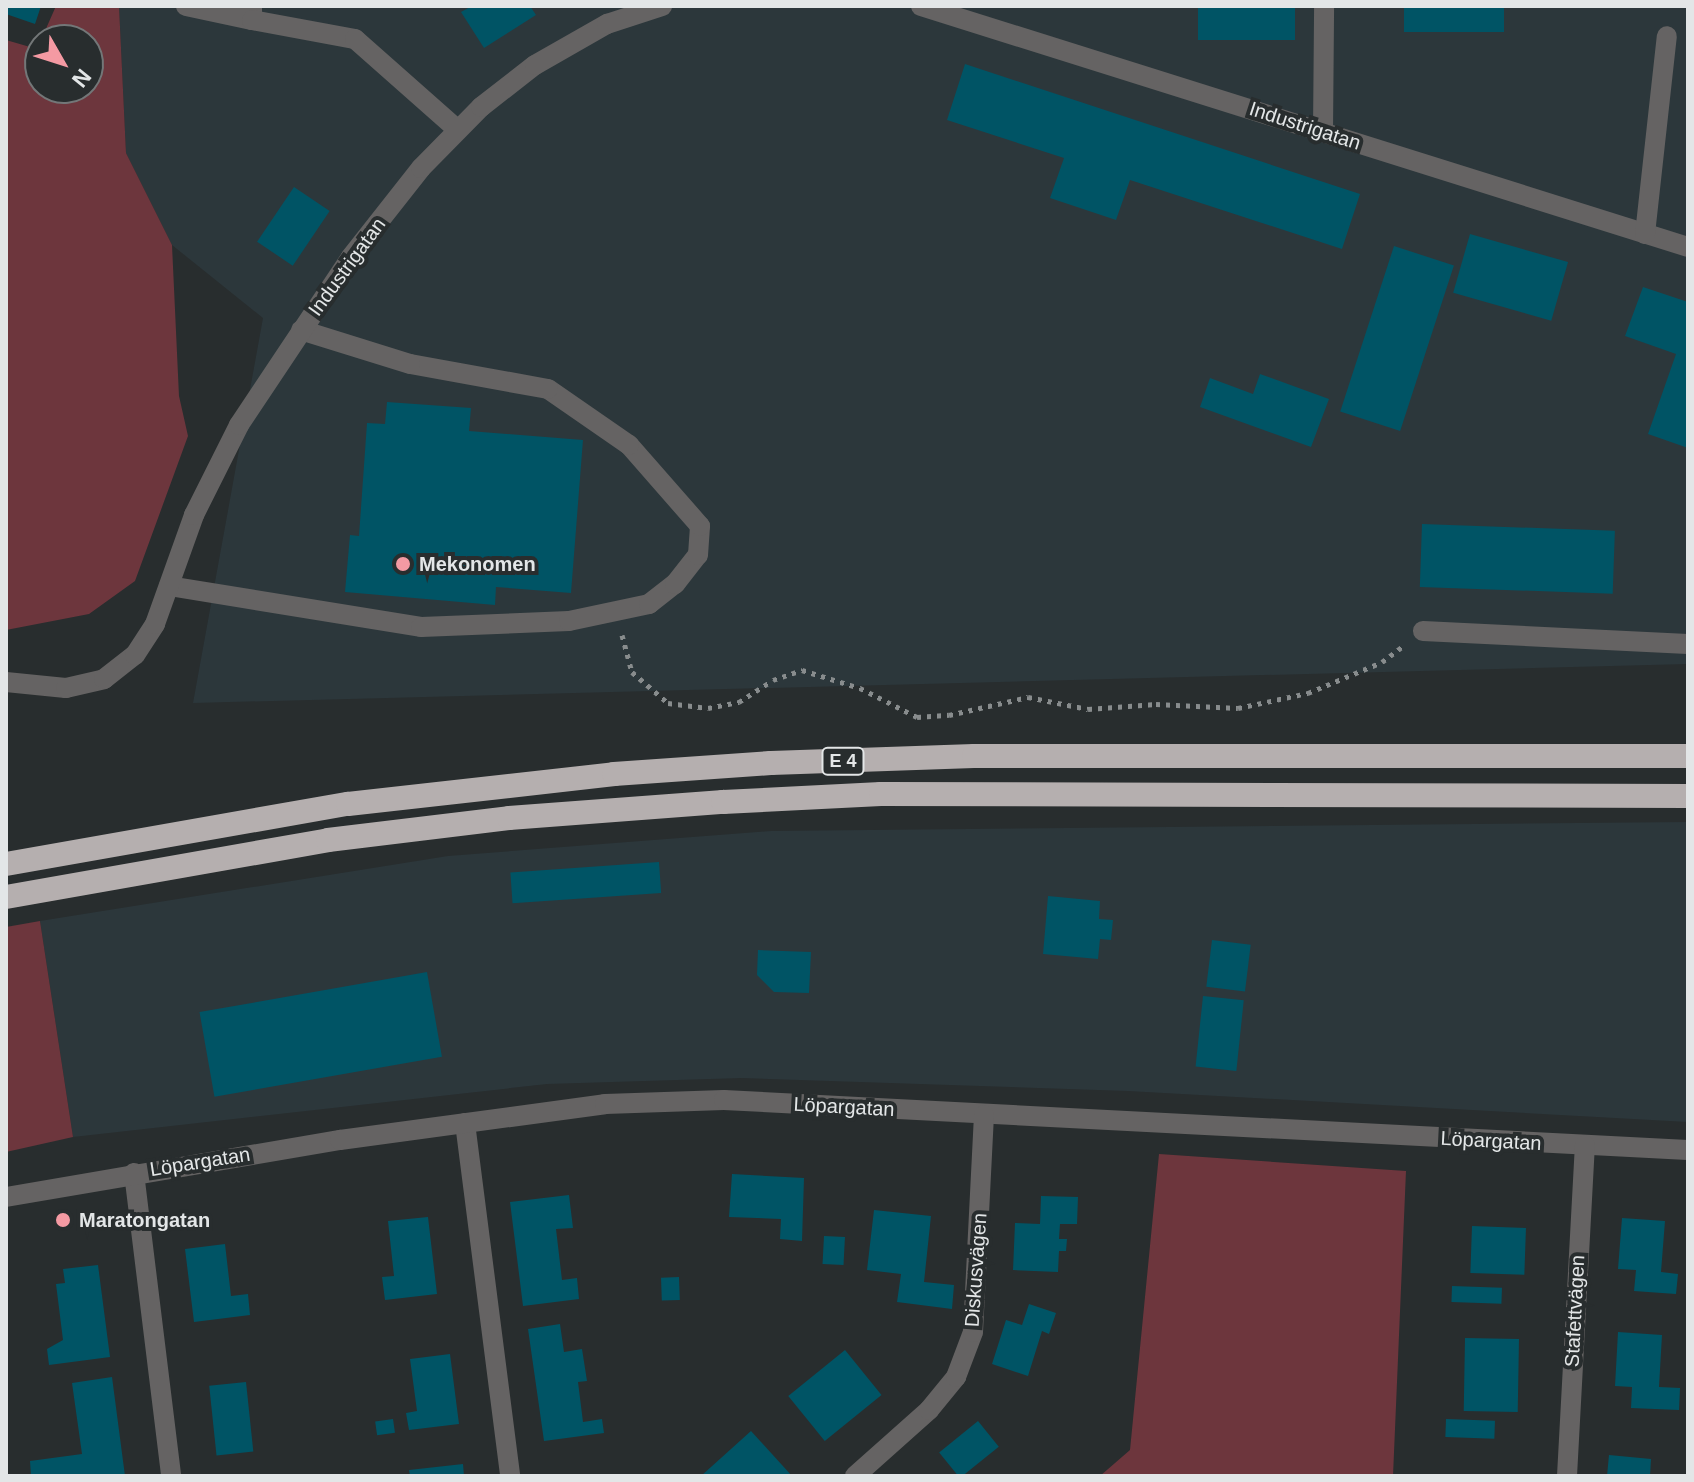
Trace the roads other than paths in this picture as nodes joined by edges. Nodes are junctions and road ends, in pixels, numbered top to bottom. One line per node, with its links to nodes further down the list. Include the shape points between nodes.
1 (186, 6): 6 (street)
2 (662, 6): 8 (street, Industrigatan, via 607,24 535,65)
3 (921, 6): 5 (street, Industrigatan)
4 (1324, 6): 9 (street)
5 (952, 10): 9 (street, Industrigatan)
6 (252, 13): 8 (street, via 355,39)
7 (1667, 36): 10 (street)
8 (458, 130): 12 (street, Industrigatan, via 351,257)
9 (1323, 132): 10 (street, Industrigatan)
10 (1645, 234): 11 (street, Industrigatan)
11 (1688, 247)
12 (301, 330): 13 (street, Industrigatan, via 214,471); 13 (street, via 410,364 548,389 629,445 700,526 698,555 675,584 649,604 569,621 421,627)
13 (169, 586): 16 (street, Industrigatan, via 135,655 104,679 66,688)
14 (1423, 631): 15 (street)
15 (1688, 644)
16 (6, 682)
17 (1688, 756): 19 (highway, E 4, via 974,756 771,763 614,774 348,804)
18 (1688, 796): 20 (highway, E 4, via 897,794 723,802 509,818 328,840)
19 (6, 864)
20 (6, 897)
21 (984, 1115): 22 (street, Löpargatan, via 724,1100 605,1104); 23 (street, Löpargatan); 29 (street, Diskusvägen, via 973,1332 956,1377 929,1410)
22 (465, 1123): 25 (street, Löpargatan); 28 (street)
23 (1585, 1145): 24 (street, Löpargatan); 30 (street, Stafettvägen)
24 (1688, 1150)
25 (134, 1173): 26 (street, Löpargatan); 27 (street)
26 (6, 1197)
27 (171, 1476)
28 (510, 1476)
29 (855, 1476)
30 (1567, 1476)

